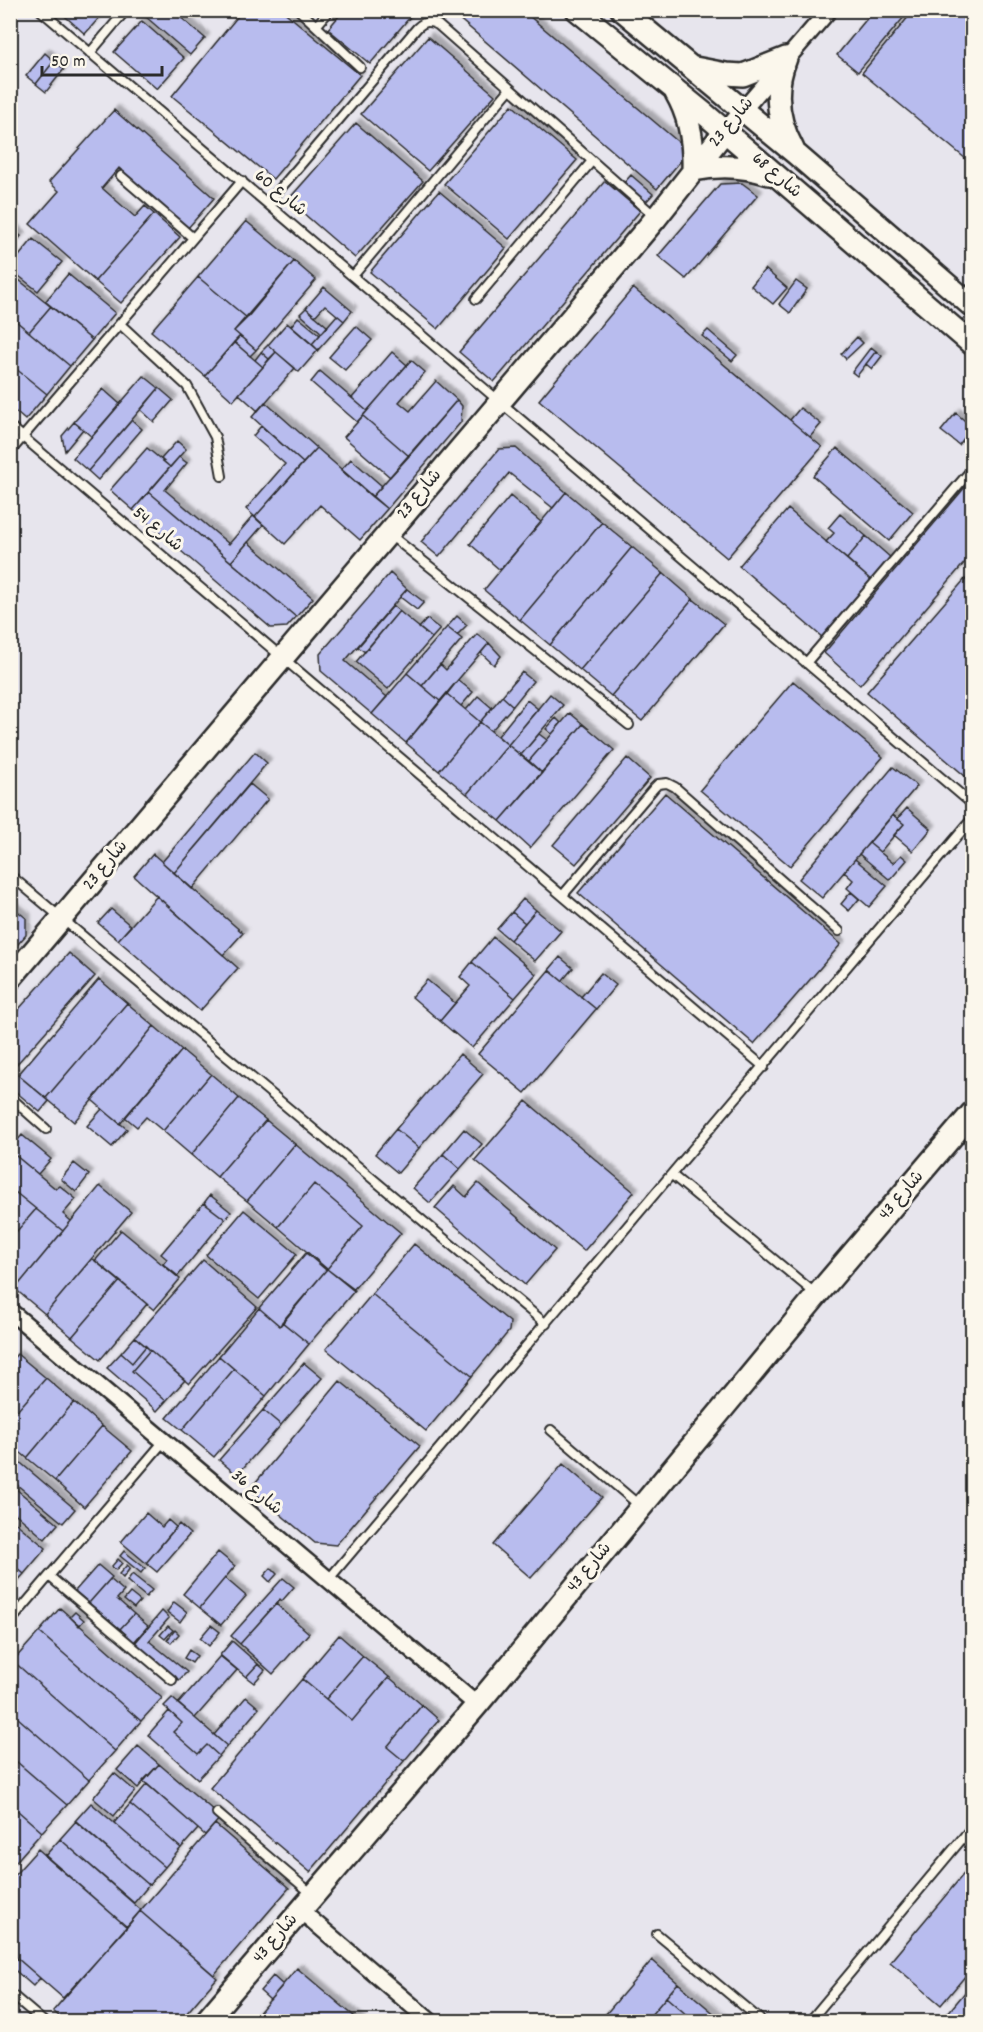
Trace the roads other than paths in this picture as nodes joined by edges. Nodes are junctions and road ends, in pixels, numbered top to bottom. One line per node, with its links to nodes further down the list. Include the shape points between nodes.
1 (40, 10): 9 (lane, شارع 60)
2 (126, 10): 9 (lane)
3 (298, 10): 8 (lane)
4 (330, 10): 8 (lane)
5 (577, 10): 13 (street, شارع 68)
6 (622, 10): 12 (street, شارع 68)
7 (829, 10): 10 (street, شارع 23)
8 (316, 26): 11 (lane)
9 (90, 53): 22 (lane, شارع 60)
10 (786, 58): 12 (street, via 743,75); 15 (street, شارع 23); 17 (street, via 778,104 785,134)
11 (360, 67)
12 (691, 67): 15 (street, شارع 68)
13 (672, 87): 16 (street, شارع 68); 19 (street, via 691,132)
14 (510, 89): 18 (lane); 23 (lane, via 438,25 425,22); 26 (lane)
15 (743, 110): 16 (street, شارع 23); 17 (street, شارع 68)
16 (724, 132): 19 (street, شارع 23); 21 (street, شارع 68)
17 (796, 153): 28 (street, شارع 68)
18 (592, 161): 24 (lane); 27 (lane)
19 (693, 170): 21 (street, via 735,166); 24 (street, شارع 23)
20 (120, 176): 25 (lane)
21 (775, 176): 30 (street, شارع 68)
22 (242, 181): 23 (lane, شارع 60); 25 (lane)
23 (268, 203): 26 (lane, شارع 60)
24 (656, 218): 31 (street, شارع 23)
25 (193, 238): 29 (lane)
26 (353, 276): 31 (lane, شارع 60)
27 (476, 299)
28 (972, 306)
29 (120, 324): 33 (lane); 36 (lane, via 187,386 215,437)
30 (972, 344)
31 (500, 401): 37 (street, شارع 23); 39 (lane, شارع 60)
32 (10, 426): 33 (lane, شارع 54)
33 (23, 437): 34 (lane); 38 (lane, شارع 54)
34 (10, 452)
35 (972, 469): 39 (lane)
36 (222, 476)
37 (388, 533): 38 (street, شارع 23); 40 (lane)
38 (283, 657): 44 (lane, شارع 54); 45 (street, شارع 23)
39 (806, 663): 41 (lane, شارع 60)
40 (629, 725)
41 (972, 804)
42 (972, 819): 48 (lane)
43 (10, 874): 45 (lane)
44 (563, 895): 46 (lane, via 654,788 667,783); 48 (lane, شارع 54)
45 (62, 918): 47 (street, شارع 23); 55 (lane)
46 (839, 930)
47 (10, 979)
48 (764, 1066): 52 (lane)
49 (10, 1097): 51 (lane)
50 (972, 1113): 53 (street, شارع 43)
51 (46, 1129)
52 (672, 1175): 53 (lane); 55 (lane)
53 (817, 1295): 58 (street, شارع 43)
54 (10, 1311): 57 (street, شارع 36)
55 (546, 1324): 60 (lane)
56 (551, 1430): 58 (lane)
57 (164, 1441): 59 (lane); 60 (street, شارع 36)
58 (641, 1507): 63 (street, شارع 43)
59 (49, 1576): 61 (lane); 62 (lane)
60 (328, 1580): 63 (street, شارع 36)
61 (10, 1622)
62 (172, 1680)
63 (477, 1705): 66 (street, شارع 43)
64 (217, 1812): 66 (lane)
65 (972, 1827): 73 (lane)
66 (307, 1903): 70 (street, شارع 43); 71 (street)
67 (657, 1934): 72 (lane)
68 (10, 1993): 69 (lane)
69 (44, 2022)
70 (205, 2022)
71 (431, 2022)
72 (763, 2022)
73 (809, 2022)

